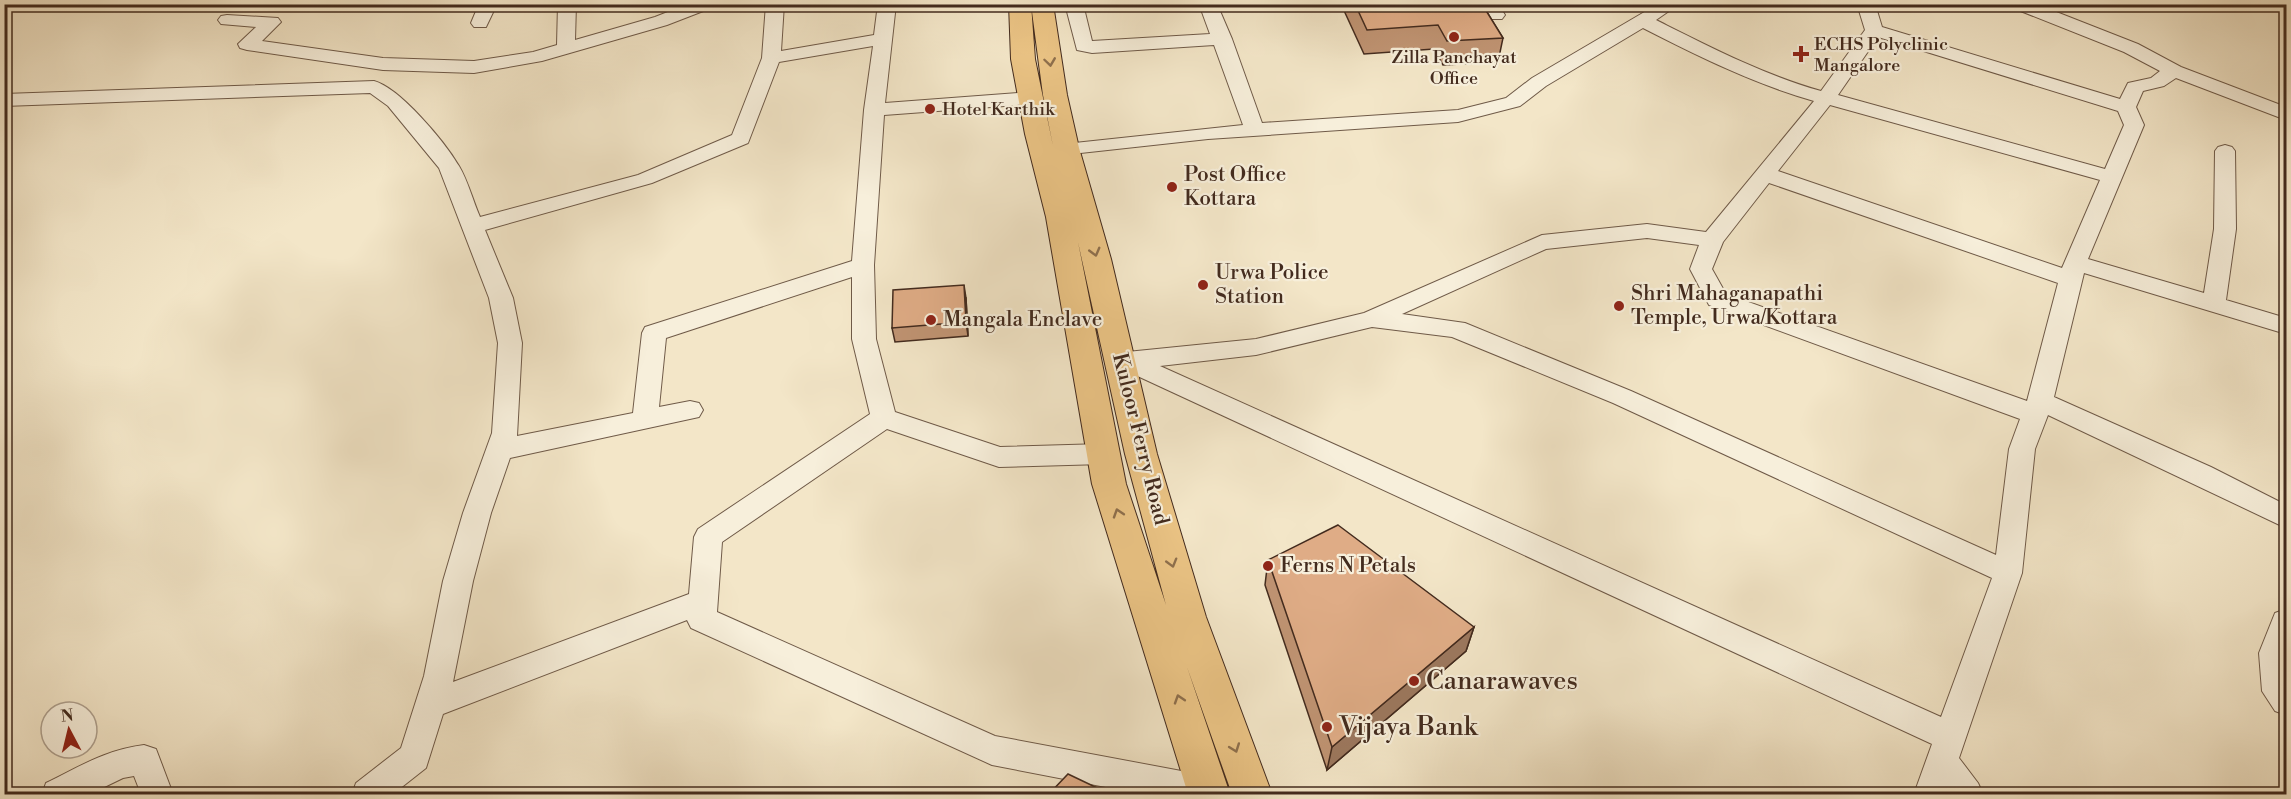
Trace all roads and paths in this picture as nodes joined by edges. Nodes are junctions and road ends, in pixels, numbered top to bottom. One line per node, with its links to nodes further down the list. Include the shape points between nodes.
1 (488, 4): 15 (street)
2 (567, 4): 19 (street)
3 (775, 4): 20 (street)
4 (887, 4): 17 (street)
5 (1020, 4): 22 (main road, Kuloor Ferry Road)
6 (1042, 4): 29 (main road, Kuloor Ferry Road, one-way to 29, via 1055,95)
7 (1074, 4): 18 (street, via 1084,46)
8 (1208, 4): 18 (street)
9 (1671, 4): 14 (street)
10 (1866, 4): 16 (street)
11 (2019, 4): 21 (street, via 2131,48)
12 (700, 5): 19 (street, via 661,21)
13 (227, 20): 19 (street, via 272,22 248,44 383,64 474,67)
14 (1643, 21): 23 (street, via 1715,57 1790,88); 28 (street, via 1539,82 1513,102 1458,116)
15 (480, 23)
16 (1874, 30): 23 (street); 25 (street)
17 (882, 39): 20 (street); 26 (street)
18 (1222, 39): 28 (street)
19 (566, 48)
20 (771, 58): 33 (street, via 741,139 645,179)
21 (2174, 71): 25 (street, via 2157,82 2135,87); 27 (street)
22 (1030, 98): 26 (street); 29 (main road, Kuloor Ferry Road)
23 (1826, 98): 31 (street); 32 (street)
24 (4, 100): 33 (street, via 374,87 395,102 449,166)
25 (2126, 107): 32 (street, via 2134,125)
26 (874, 110): 35 (street)
27 (2286, 114)
28 (1255, 130): 29 (street)
29 (1054, 150): 40 (main road, Kuloor Ferry Road, one-way to 40, via 1097,259); 46 (main road, Kuloor Ferry Road, via 1060,217)
30 (2225, 151): 37 (street, via 2225,229)
31 (1765, 174): 34 (street); 36 (street)
32 (2111, 177): 36 (street)
33 (474, 226): 45 (street, via 501,298 510,343 505,433)
34 (1712, 240): 38 (street, via 1647,231 1542,242); 41 (street, via 1701,270 1717,299)
35 (863, 265): 43 (street, via 654,333); 44 (street, via 864,339)
36 (2073, 271): 37 (street); 41 (street)
37 (2214, 304): 39 (street)
38 (1372, 319): 40 (street, via 1256,346); 48 (street, via 1456,329 1622,397)
39 (2286, 326)
40 (1124, 360): 53 (street); 58 (main road, Kuloor Ferry Road, one-way to 58, via 1141,454 1188,617)
41 (2037, 408): 47 (street, via 2201,474); 48 (street, via 2022,449)
42 (690, 410): 43 (street)
43 (645, 418): 45 (street)
44 (884, 418): 46 (street, via 999,457); 49 (street, via 708,537)
45 (499, 450): 52 (street, via 458,581)
46 (1103, 454): 54 (main road, Kuloor Ferry Road, one-way to 46, via 1109,484)
47 (2286, 517)
48 (2008, 573): 53 (street)
49 (703, 601): 52 (street); 54 (street, via 702,619 992,750)
50 (2286, 622): 51 (street, via 2274,653 2278,691)
51 (2286, 701)
52 (430, 705): 57 (street, via 414,757)
53 (1947, 749): 59 (street); 60 (street)
54 (1208, 793)
55 (58, 795): 56 (street, via 119,763 144,760)
56 (157, 795)
57 (368, 795)
58 (1252, 795)
59 (1930, 795)
60 (1966, 795)

